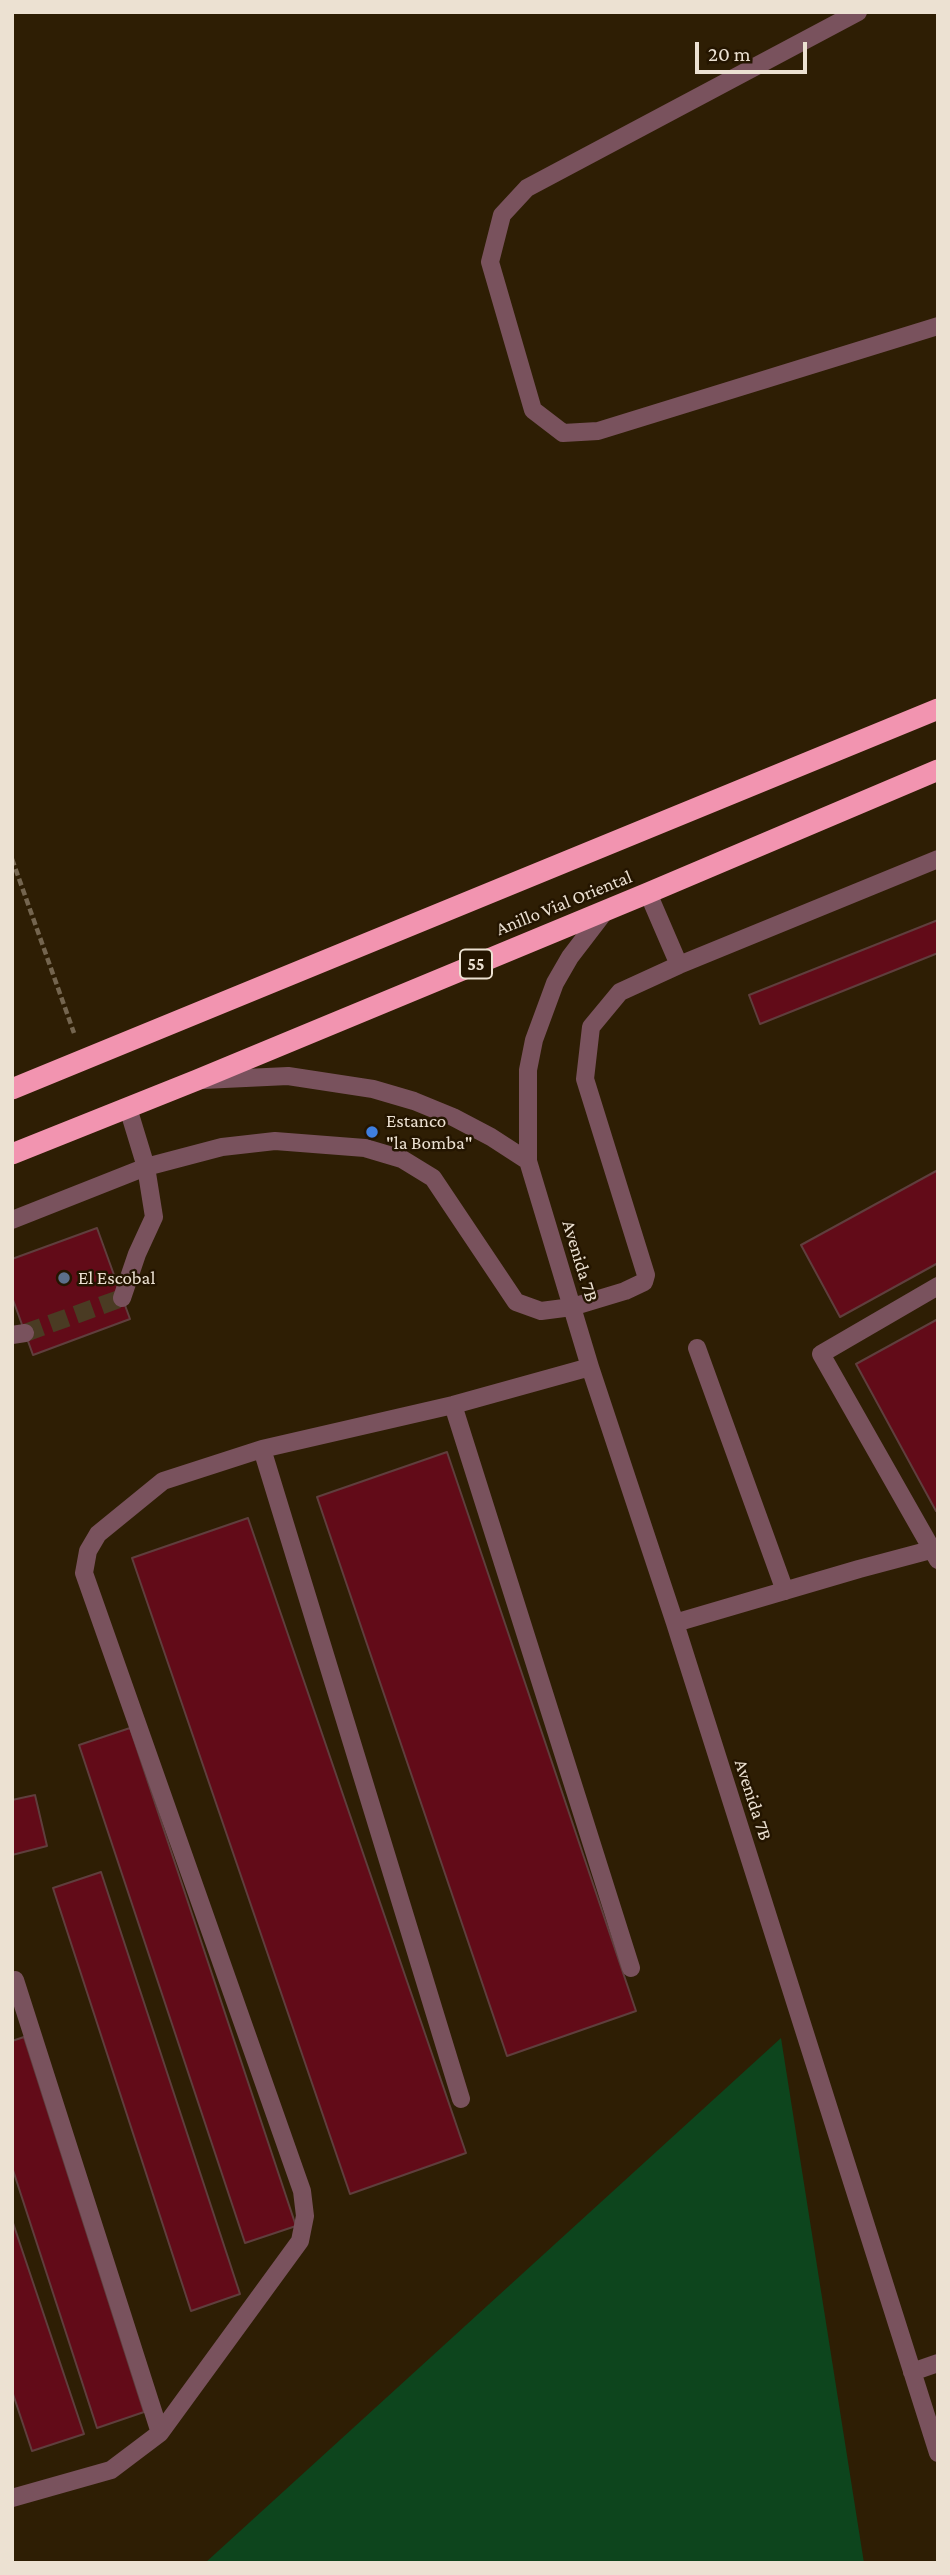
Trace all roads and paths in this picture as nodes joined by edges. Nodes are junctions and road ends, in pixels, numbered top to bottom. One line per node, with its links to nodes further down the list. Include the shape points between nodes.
1 (858, 12): 2 (street, via 527,188 502,215 490,262 533,410 562,433 598,432)
2 (938, 326)
3 (938, 709): 10 (highway, Anillo Vial Oriental)
4 (938, 771): 7 (highway, Anillo Vial Oriental / 55)
5 (12, 859): 10 (path)
6 (938, 859): 9 (street)
7 (648, 893): 8 (highway, Anillo Vial Oriental / 55); 9 (street)
8 (607, 909): 11 (highway, Anillo Vial Oriental / 55); 15 (street, Avenida 7B, via 570,957 543,1011 528,1070)
9 (680, 965): 20 (street, via 620,992 591,1027 585,1080 646,1275 644,1282 625,1291)
10 (84, 1059): 12 (highway, Anillo Vial Oriental)
11 (197, 1080): 13 (highway, Anillo Vial Oriental / 55); 15 (street, via 288,1076 373,1089 453,1117)
12 (12, 1088)
13 (128, 1108): 14 (highway, Anillo Vial Oriental / 55); 16 (street)
14 (12, 1154)
15 (528, 1161): 20 (street, Avenida 7B)
16 (146, 1167): 17 (street); 19 (street, via 154,1217); 20 (street, via 222,1147 275,1141 365,1148 402,1159 433,1178 516,1302 541,1311)
17 (12, 1220)
18 (938, 1286): 25 (street, via 821,1354)
19 (122, 1298)
20 (572, 1307): 22 (street, Avenida 7B)
21 (697, 1348): 26 (street)
22 (590, 1367): 23 (street); 27 (street, Avenida 7B)
23 (453, 1405): 24 (street); 28 (street)
24 (262, 1449): 30 (street); 33 (street, via 163,1481 98,1534 88,1551 84,1573 302,2191 305,2216 300,2241)
25 (936, 1553): 26 (street)
26 (785, 1591): 27 (street)
27 (675, 1623): 32 (street, Avenida 7B)
28 (631, 1968)
29 (15, 1980): 33 (street)
30 (461, 2099)
31 (938, 2363): 32 (street)
32 (912, 2372): 34 (street, Avenida 7B)
33 (159, 2433): 35 (street, via 111,2470)
34 (938, 2453)
35 (12, 2498)

